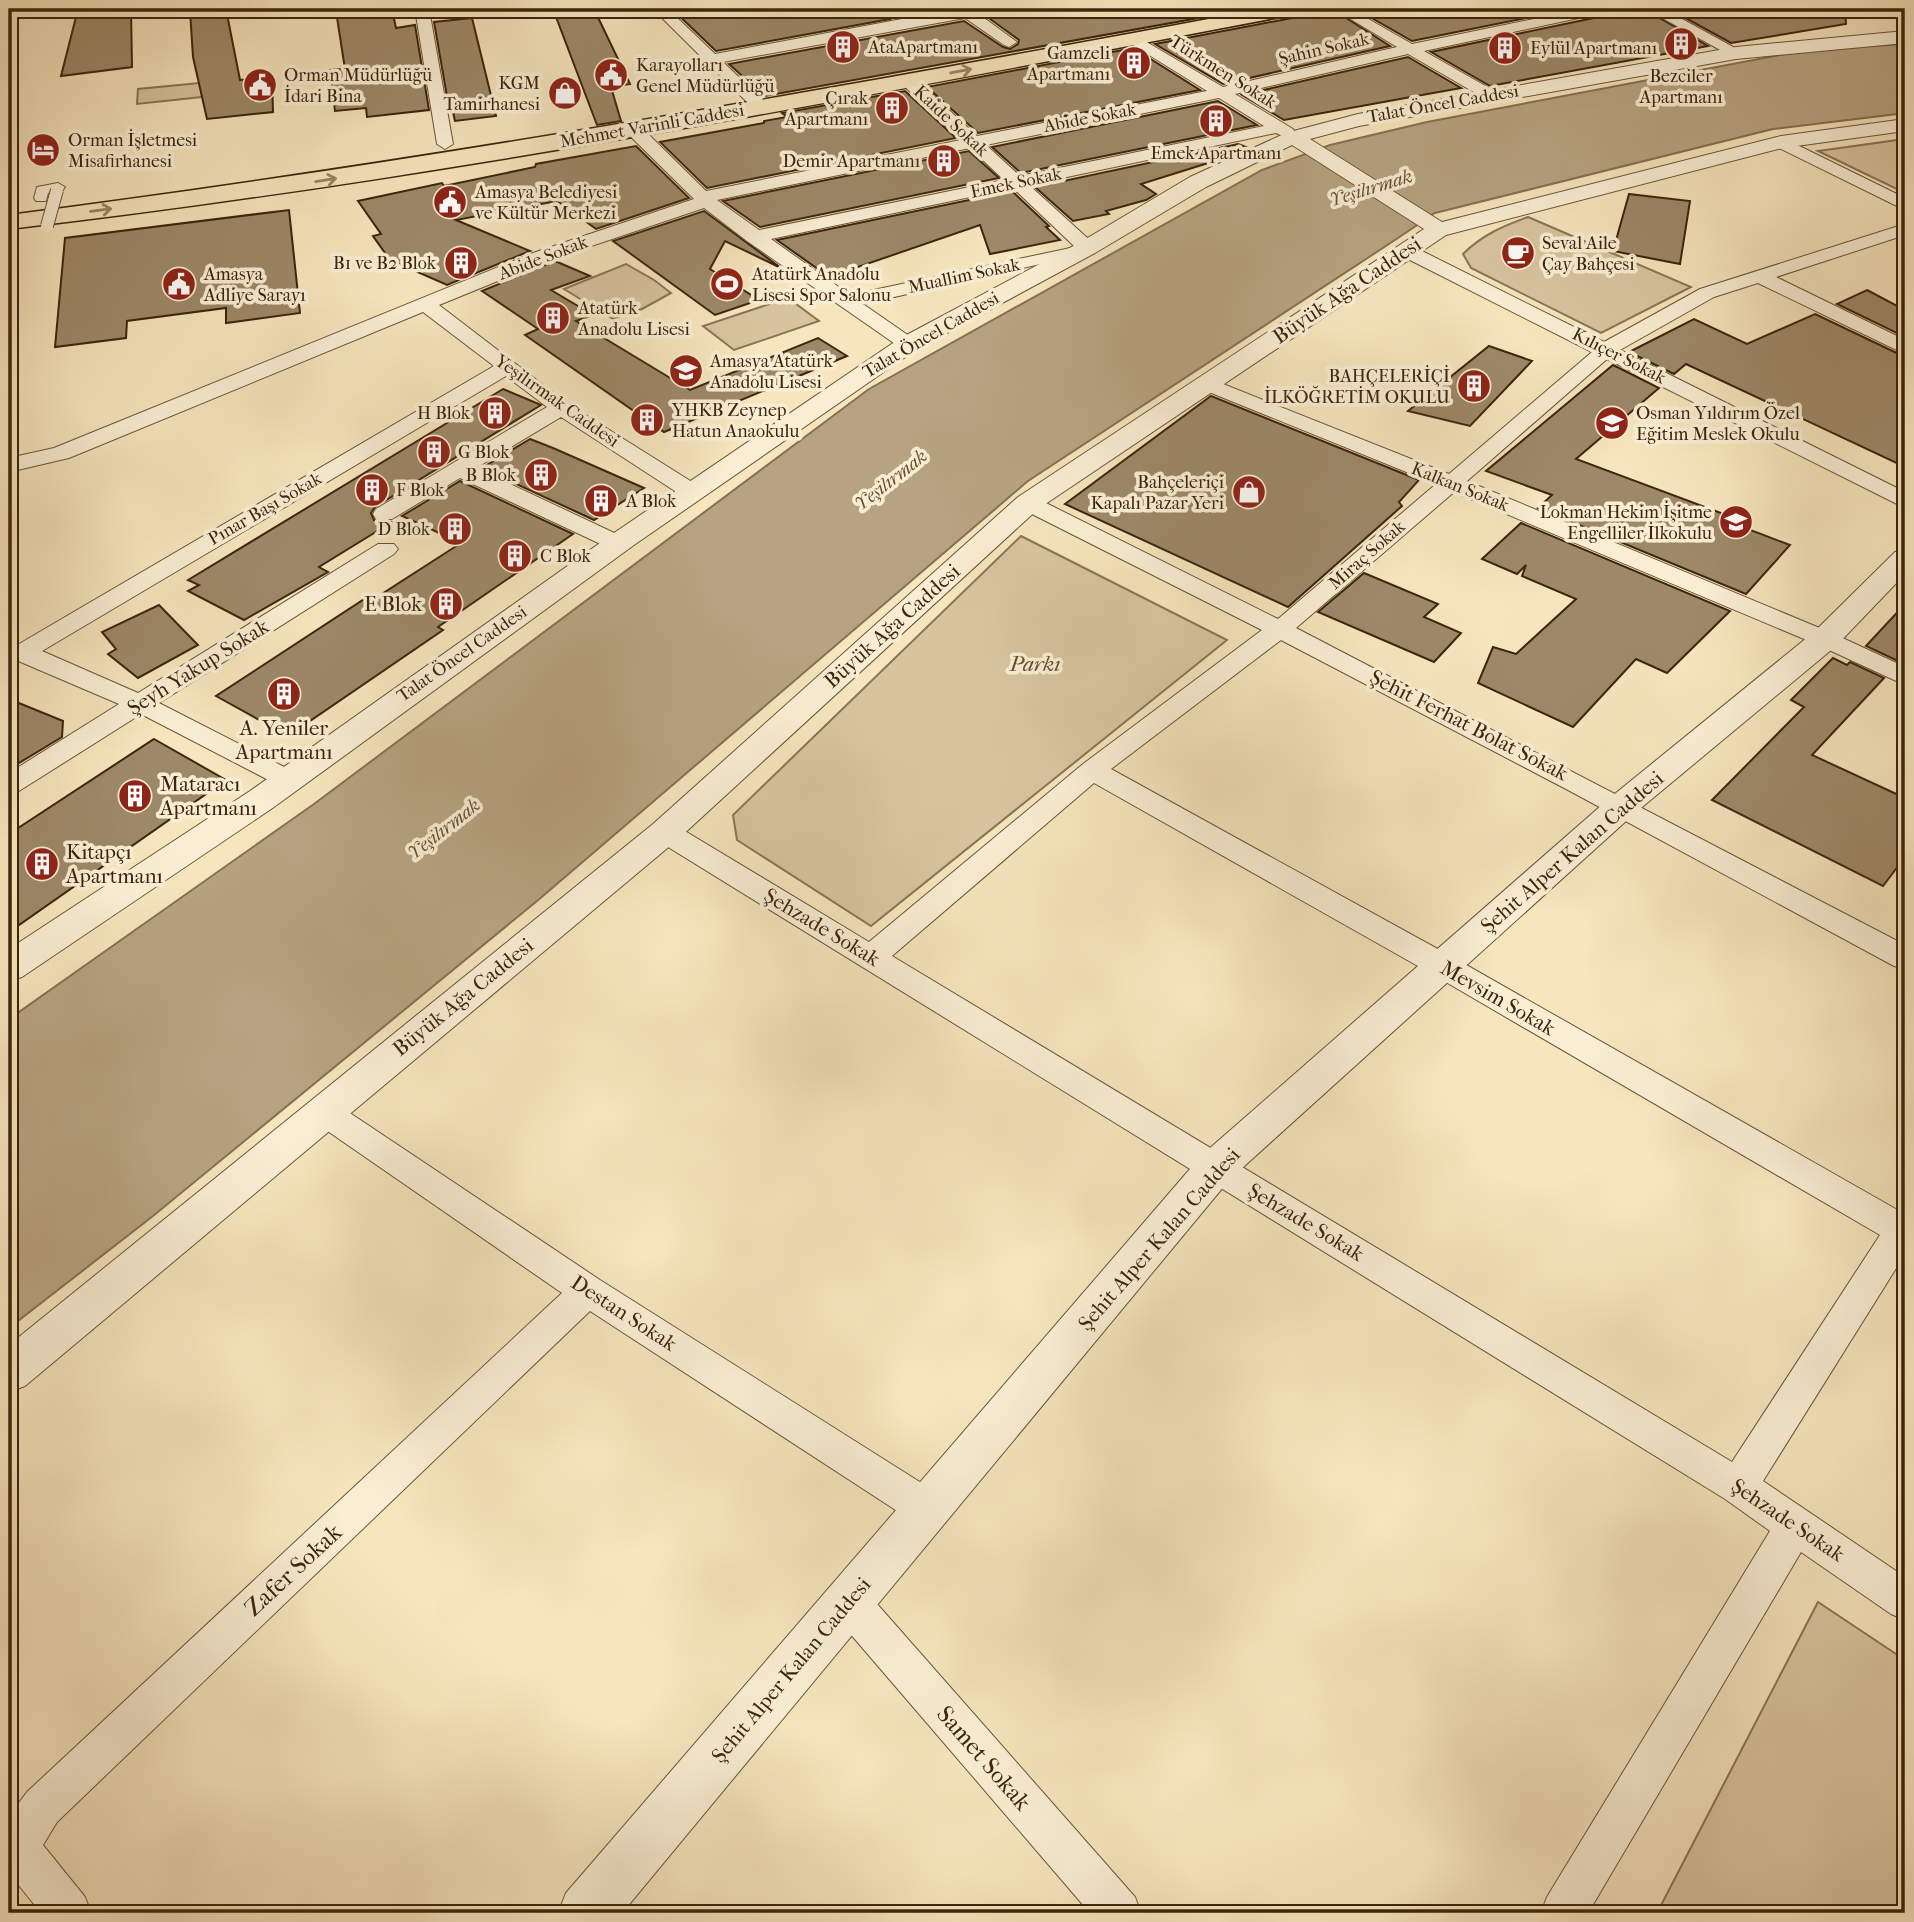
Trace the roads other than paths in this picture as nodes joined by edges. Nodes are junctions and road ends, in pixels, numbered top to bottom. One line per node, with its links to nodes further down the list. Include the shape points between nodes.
1 (422, 9): 27 (street)
2 (660, 9): 16 (street)
3 (912, 9): 10 (street)
4 (988, 9): 10 (street)
5 (1209, 9): 13 (main road, Mehmet Varinli Caddesi)
6 (1291, 9): 12 (main road, Mehmet Varinli Caddesi)
7 (1341, 9): 14 (street)
8 (1602, 9): 14 (street, Şahin Sokak)
9 (1653, 9): 15 (street)
10 (965, 11): 13 (street); 16 (street)
11 (1905, 37): 15 (street, Talat Öncel Caddesi)
12 (1133, 39): 17 (main road, Mehmet Varinli Caddesi, one-way to 12); 19 (street, Türkmen Sokak)
13 (1009, 42): 18 (main road, Mehmet Varinli Caddesi)
14 (1410, 49): 19 (street, Şahin Sokak); 20 (street)
15 (1736, 53): 20 (street, Talat Öncel Caddesi)
16 (712, 59): 18 (street)
17 (907, 80): 21 (main road, Mehmet Varinli Caddesi); 25 (street, Kaide Sokak)
18 (744, 90): 21 (street); 27 (main road, Mehmet Varinli Caddesi)
19 (1220, 93): 24 (street, Türkmen Sokak); 25 (street, Abide Sokak)
20 (1490, 95): 24 (street, Talat Öncel Caddesi)
21 (761, 107): 23 (main road, Mehmet Varinli Caddesi)
22 (1905, 125): 26 (street, Büyük Ağa Caddesi)
23 (634, 130): 30 (street); 32 (main road, Mehmet Varinli Caddesi, one-way to 23, via 307,183)
24 (1293, 137): 28 (street, Emek Sokak); 33 (street); 37 (street, Talat Öncel Caddesi, via 1198,182)
25 (972, 141): 28 (street, Kaide Sokak); 30 (street, Abide Sokak, via 713,194)
26 (1781, 142): 31 (street); 33 (street, Büyük Ağa Caddesi)
27 (445, 144): 29 (main road, Mehmet Varinli Caddesi, via 146,188)
28 (1017, 183): 36 (street, Emek Sokak); 37 (street, Kaide Sokak)
29 (52, 192): 32 (main road, Mehmet Varinli Caddesi); 34 (street, bridge)
30 (706, 201): 36 (street); 41 (street, Abide Sokak, via 540,257)
31 (1905, 205)
32 (9, 218)
33 (1433, 225): 38 (street, Büyük Ağa Caddesi)
34 (47, 226)
35 (1905, 229): 39 (street, Miraç Sokak)
36 (753, 237): 40 (street)
37 (1084, 249): 40 (street, Muallim Sokak); 42 (street, Talat Öncel Caddesi)
38 (1407, 251): 44 (street, Kılıçer Sokak); 46 (street, Büyük Ağa Caddesi)
39 (1759, 276): 43 (street); 44 (street, Miraç Sokak, via 1707,293)
40 (847, 302): 42 (street)
41 (428, 305): 45 (street, Yeşilırmak Caddesi); 48 (street, Abide Sokak, via 61,453)
42 (908, 344): 51 (street, Talat Öncel Caddesi)
43 (1905, 348)
44 (1607, 349): 50 (street, Miraç Sokak); 52 (street, Kılıçer Sokak)
45 (507, 367): 47 (street, Yeşilırmak Caddesi); 60 (street, Pınar Başı Sokak)
46 (1206, 384): 50 (street, Kalkan Sokak); 53 (street, Büyük Ağa Caddesi)
47 (561, 408): 49 (street); 51 (street, Yeşilırmak Caddesi)
48 (9, 464)
49 (460, 468): 54 (street); 55 (street)
50 (1450, 482): 58 (street, Miraç Sokak); 59 (street, Kalkan Sokak)
51 (692, 492): 55 (street, Talat Öncel Caddesi)
52 (1905, 501)
53 (1028, 503): 58 (street, Şehit Ferhat Bolat Sokak); 67 (street, Büyük Ağa Caddesi)
54 (384, 514)
55 (617, 543): 64 (street, Talat Öncel Caddesi)
56 (386, 549): 62 (street, Şeyh Yakup Sokak)
57 (1905, 558): 59 (street, Şehit Alper Kalan Caddesi)
58 (1282, 628): 63 (street, Miraç Sokak); 66 (street, Şehit Ferhat Bolat Sokak)
59 (1825, 639): 61 (street, Kalkan Sokak); 66 (street, Şehit Alper Kalan Caddesi)
60 (16, 650): 62 (street)
61 (1905, 677)
62 (141, 704): 64 (street); 65 (street, Şeyh Yakup Sokak)
63 (1092, 770): 68 (street, Miraç Sokak); 70 (street, Mevsim Sokak)
64 (287, 779): 71 (street, Talat Öncel Caddesi)
65 (9, 785)
66 (1623, 805): 69 (street, Şehit Ferhat Bolat Sokak); 70 (street, Şehit Alper Kalan Caddesi)
67 (665, 832): 68 (street, Şehzade Sokak); 72 (street, Büyük Ağa Caddesi)
68 (871, 957): 73 (street, Şehzade Sokak)
69 (1905, 958)
70 (1443, 966): 73 (street, Şehit Alper Kalan Caddesi); 74 (street, Mevsim Sokak)
71 (9, 967)
72 (324, 1112): 75 (street, Destan Sokak); 76 (street, Büyük Ağa Caddesi)
73 (1216, 1167): 77 (street, Şehzade Sokak); 78 (street, Şehit Alper Kalan Caddesi)
74 (1904, 1227): 77 (street)
75 (589, 1291): 78 (street, Destan Sokak); 82 (street, Zafer Sokak, via 42,1807)
76 (9, 1372)
77 (1738, 1486): 79 (street, Şehzade Sokak)
78 (928, 1508): 81 (street, Şehit Alper Kalan Caddesi)
79 (1796, 1524): 80 (street, Şehzade Sokak); 86 (street)
80 (1905, 1600)
81 (849, 1602): 84 (street, Şehit Alper Kalan Caddesi); 85 (street, Samet Sokak)
82 (11, 1848): 83 (street)
83 (69, 1913)
84 (586, 1913)
85 (1119, 1913)
86 (1563, 1913)

